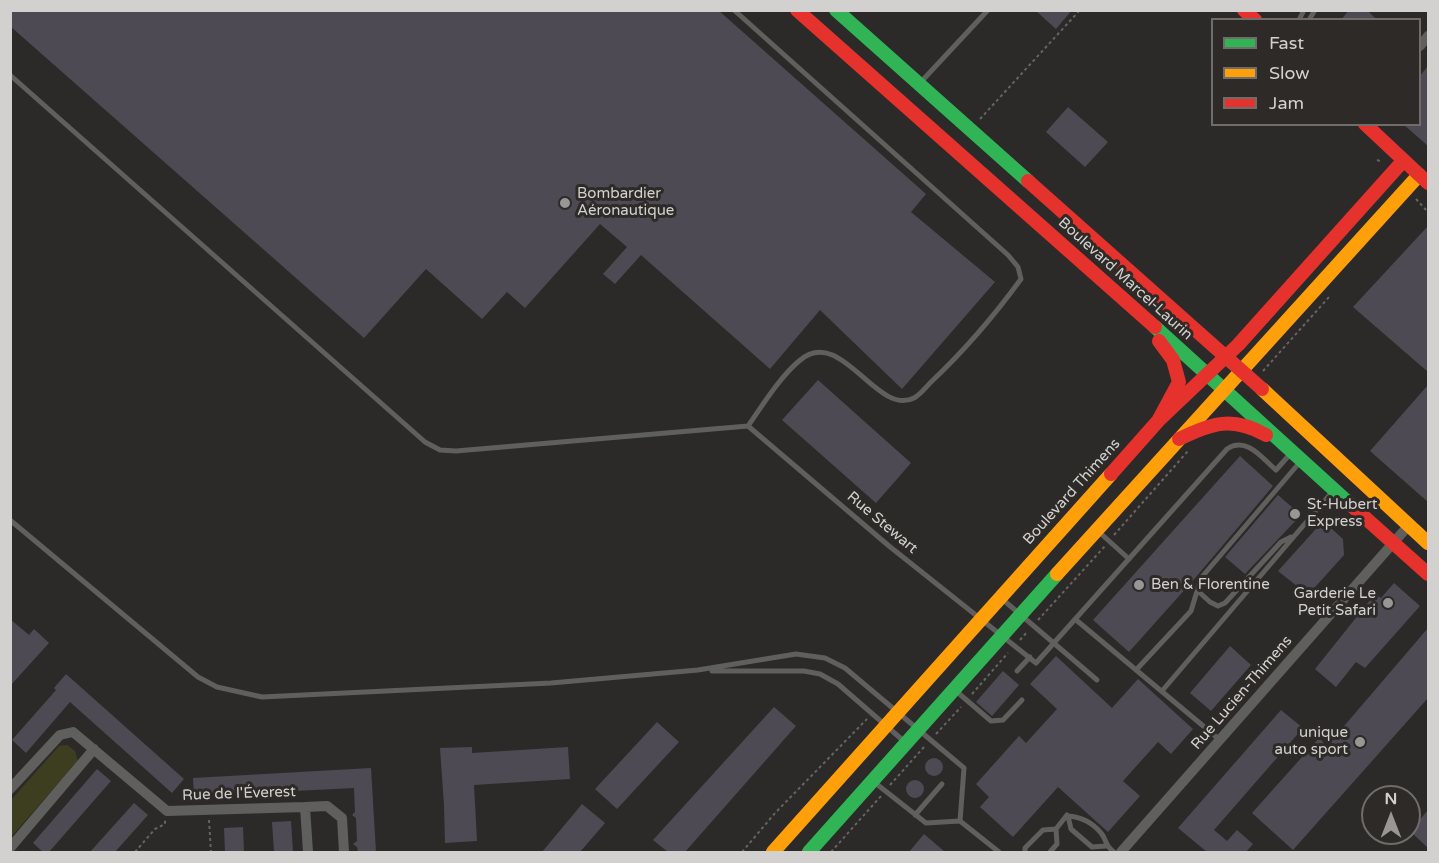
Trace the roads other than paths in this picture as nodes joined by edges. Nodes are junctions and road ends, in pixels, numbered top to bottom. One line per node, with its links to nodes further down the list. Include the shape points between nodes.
1 (734, 10): 17 (lane, via 1015,262 1021,279 964,349 915,398 893,399 842,360 818,353 799,360)
2 (797, 10): 7 (street, Boulevard Marcel-Laurin)
3 (836, 10): 6 (street, Boulevard Marcel-Laurin)
4 (988, 10): 6 (lane)
5 (10, 75): 17 (lane, via 425,442 440,450)
6 (919, 84): 7 (street); 12 (street, Boulevard Marcel-Laurin)
7 (902, 103): 11 (street, Boulevard Marcel-Laurin)
8 (1367, 126): 9 (street)
9 (1403, 161): 10 (street); 12 (street, Boulevard Thimens)
10 (1424, 179): 13 (street)
11 (1138, 314): 14 (street, Boulevard Marcel-Laurin); 16 (street, via 1173,360 1178,374 1179,382)
12 (1226, 358): 13 (street, Boulevard Marcel-Laurin); 14 (street, Boulevard Thimens)
13 (1241, 371): 15 (street); 22 (street, Boulevard Marcel-Laurin)
14 (1207, 375): 15 (street, Boulevard Marcel-Laurin); 16 (street, Boulevard Thimens)
15 (1224, 389): 18 (street); 19 (street, Boulevard Marcel-Laurin)
16 (1158, 421): 30 (street, Boulevard Thimens)
17 (748, 426): 32 (lane, Rue Stewart)
18 (1179, 439): 19 (street, via 1212,423 1237,423 1257,430); 23 (street)
19 (1297, 456): 20 (street, Boulevard Marcel-Laurin); 27 (lane, via 1276,470 1248,447 1230,446); 29 (lane, via 1201,578)
20 (1334, 490): 24 (lane); 25 (street, Boulevard Marcel-Laurin)
21 (10, 519): 37 (lane, via 198,677 225,689 262,697 551,683)
22 (1409, 525): 25 (street, Rue Lucien-Thimens); 26 (street, Boulevard Marcel-Laurin)
23 (1097, 530): 27 (lane); 31 (street)
24 (1295, 536): 29 (lane, via 1281,542 1225,603 1218,606); 42 (lane)
25 (1394, 543): 28 (street, Boulevard Marcel-Laurin); 47 (street, Rue Lucien-Thimens)
26 (1428, 543)
27 (1129, 559): 33 (lane)
28 (1428, 574)
29 (1198, 591): 38 (lane, via 1191,611)
30 (1000, 597): 31 (lane); 32 (street, Boulevard Thimens)
31 (1022, 615): 34 (street); 35 (lane)
32 (981, 618): 34 (lane, Rue Stewart); 44 (street, Boulevard Thimens)
33 (1075, 619): 35 (lane); 38 (lane)
34 (1002, 636): 36 (lane, Rue Stewart); 41 (street)
35 (1054, 643): 36 (lane, via 1036,663); 40 (lane)
36 (1030, 657): 39 (lane)
37 (698, 670): 44 (lane, via 785,655 817,656 845,668); 45 (lane, via 820,674 838,684)
38 (1136, 670): 42 (lane)
39 (1017, 671)
40 (1097, 680)
41 (954, 690): 43 (lane, via 991,722 1003,720); 46 (street)
42 (1162, 691): 47 (lane)
43 (1022, 700)
44 (897, 713): 45 (street, Boulevard Thimens); 46 (lane)
45 (886, 726): 48 (lane); 63 (street, Boulevard Thimens)
46 (918, 729): 48 (street); 56 (lane, via 964,768)
47 (1220, 740): 68 (street, Rue Lucien-Thimens)
48 (906, 743): 50 (street)
49 (94, 749): 51 (street, Rue de l'Éverest, via 73,732 60,735); 53 (street, Rue de l'Éverest, via 167,811); 59 (street)
50 (873, 780): 54 (lane); 64 (street)
51 (13, 781)
52 (942, 784): 54 (lane)
53 (305, 807): 61 (street, Rue de l'Éverest); 62 (street, Rue de l'Éverest, via 327,806 342,818)
54 (915, 815): 56 (lane, via 926,823)
55 (1068, 816): 57 (lane); 58 (lane, via 1082,817 1102,834); 58 (lane, via 1071,829 1092,847)
56 (960, 820): 60 (lane)
57 (1056, 829): 65 (lane, via 1043,830); 66 (lane, via 1057,844)
58 (1106, 846): 67 (lane)
59 (10, 848)
60 (994, 851)
61 (308, 852)
62 (344, 852)
63 (773, 852)
64 (809, 852)
65 (1025, 852)
66 (1050, 852)
67 (1114, 852)
68 (1121, 852)

